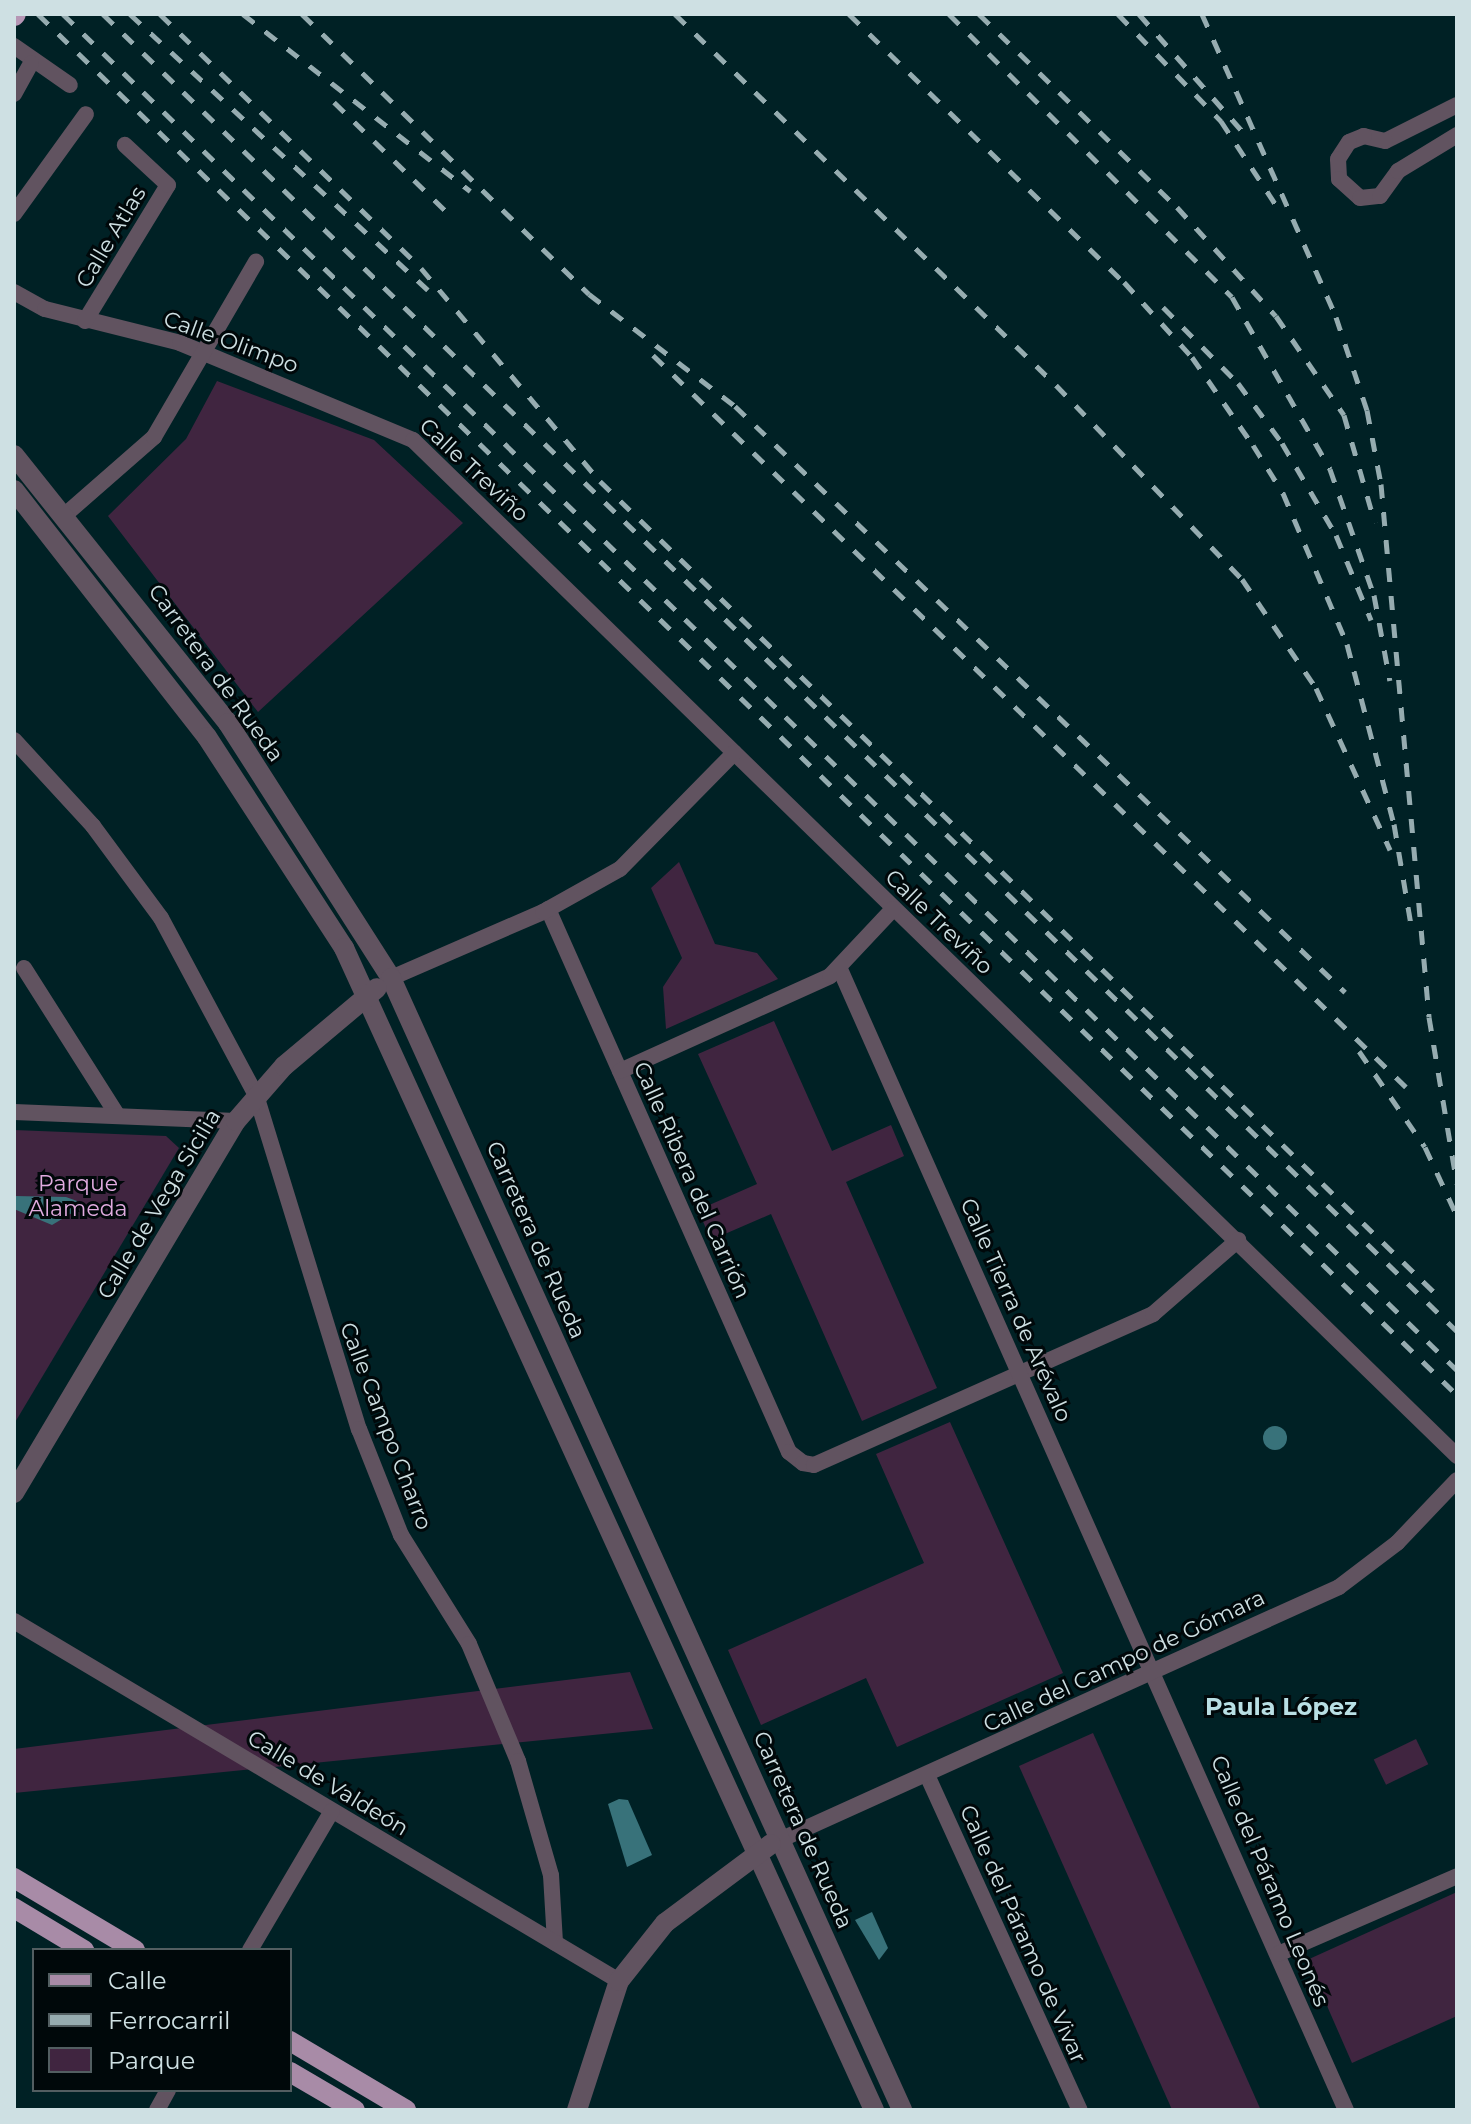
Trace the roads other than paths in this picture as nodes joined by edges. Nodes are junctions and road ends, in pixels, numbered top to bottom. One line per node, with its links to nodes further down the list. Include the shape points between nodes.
1 (14, 46): 2 (street)
2 (31, 63): 3 (street); 4 (street)
3 (70, 85)
4 (14, 94)
5 (1457, 105): 7 (street, via 1385,141 1364,136 1349,142 1338,159 1339,179 1360,198 1380,196 1398,171)
6 (86, 114): 9 (street)
7 (1457, 135)
8 (125, 145): 12 (street, Calle Atlas, via 168,185)
9 (14, 214)
10 (256, 262): 13 (street)
11 (14, 292): 12 (street, Calle Olimpo)
12 (85, 321): 13 (street, Calle Olimpo)
13 (204, 355): 14 (street, Calle Olimpo); 17 (street, via 154,437)
14 (387, 423): 19 (street, Calle Treviño, via 440,463)
15 (14, 455): 17 (street, Carretera de Rueda)
16 (14, 490): 25 (street, Carretera de Rueda, via 207,737)
17 (66, 514): 24 (street, Carretera de Rueda, via 228,723)
18 (14, 740): 27 (street, Calle Campo Charro, via 85,816 161,918)
19 (734, 753): 20 (street, via 620,869); 21 (street, Calle Treviño)
20 (548, 909): 24 (street); 26 (street, Calle Ribera del Carrión)
21 (893, 909): 23 (street); 31 (street, Calle Treviño)
22 (17, 963): 29 (street)
23 (839, 967): 26 (street, via 799,994); 32 (street, Calle Tierra de Arévalo)
24 (391, 978): 25 (street, Calle de Vega Sicilia); 40 (street, Carretera de Rueda)
25 (368, 995): 27 (street, Calle de Vega Sicilia); 41 (street, Carretera de Rueda)
26 (620, 1071): 32 (street, Calle Ribera del Carrión, via 789,1452 803,1463 814,1465)
27 (256, 1095): 30 (street, Calle de Vega Sicilia); 45 (street, Calle Campo Charro, via 359,1429 401,1535 469,1644 518,1761 551,1875)
28 (14, 1112): 29 (street)
29 (118, 1116): 30 (street)
30 (236, 1121): 35 (street, Calle de Vega Sicilia)
31 (1238, 1240): 32 (street, via 1153,1314); 33 (street, Calle Treviño)
32 (1020, 1373): 37 (street, Calle Tierra de Arévalo)
33 (1457, 1456)
34 (1457, 1480): 37 (street, Calle del Campo de Gómara, via 1397,1543 1339,1587)
35 (14, 1493)
36 (14, 1621): 39 (street, Calle de Valdeón)
37 (1155, 1670): 38 (street, Calle del Campo de Gómara); 49 (street, Calle del Páramo Leonés)
38 (927, 1775): 40 (street, Calle del Campo de Gómara); 60 (street, Calle del Páramo de Vivar)
39 (332, 1811): 45 (street, Calle de Valdeón); 48 (street)
40 (782, 1839): 41 (street); 59 (street, Carretera de Rueda)
41 (760, 1850): 50 (street, via 665,1923); 58 (street, Carretera de Rueda)
42 (1457, 1876): 49 (street)
43 (14, 1878): 47 (main road)
44 (14, 1908): 46 (main road)
45 (555, 1943): 50 (street, Calle de Valdeón)
46 (81, 1948)
47 (132, 1948)
48 (251, 1948)
49 (1278, 1954): 61 (street, Calle del Páramo Leonés)
50 (619, 1981): 57 (street)
51 (292, 2042): 56 (main road)
52 (292, 2073): 55 (main road)
53 (167, 2092): 54 (street)
54 (157, 2110)
55 (355, 2110)
56 (406, 2110)
57 (577, 2110)
58 (874, 2110)
59 (902, 2110)
60 (1080, 2110)
61 (1346, 2110)

